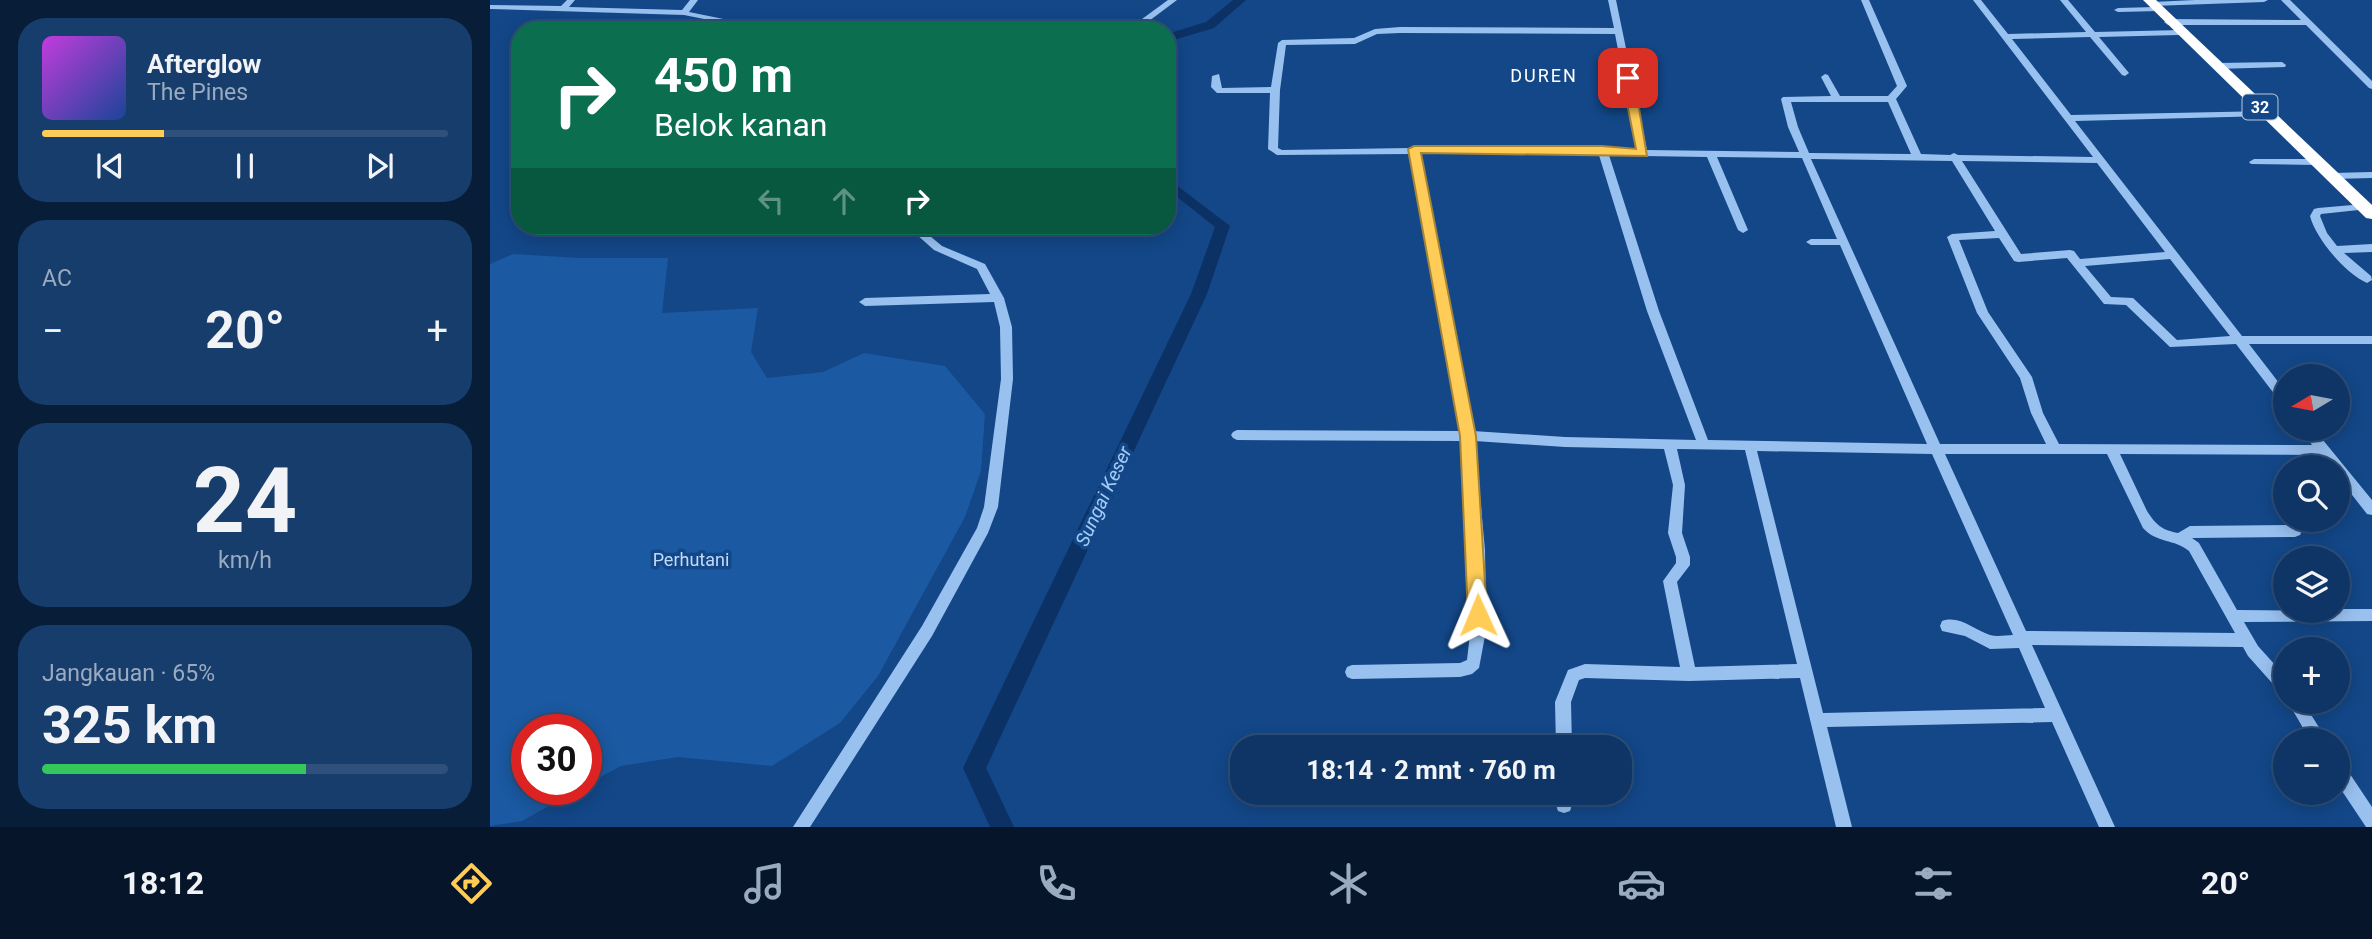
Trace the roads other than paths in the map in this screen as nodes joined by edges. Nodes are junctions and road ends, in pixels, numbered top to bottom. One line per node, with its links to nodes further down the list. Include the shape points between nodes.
1 (572, 0): 12 (street)
2 (694, 0): 14 (street)
3 (1173, 0): 16 (street)
4 (1612, 0): 19 (street)
5 (1865, 0): 30 (street, via 1902,86)
6 (1977, 0): 21 (street)
7 (2064, 0): 20 (street)
8 (2264, 0): 10 (street)
9 (2285, 0): 17 (street)
10 (2152, 4): 13 (street); 18 (highway, 32)
11 (490, 7): 12 (street)
12 (563, 9): 14 (street)
13 (2118, 10)
14 (684, 13): 15 (street)
15 (726, 21)
16 (1144, 21)
17 (2310, 23): 18 (street); 27 (street)
18 (2173, 27): 20 (street); 23 (highway, 32)
19 (1616, 30): 28 (street, via 1399,30 1375,32 1355,41 1285,42); 35 (street)
20 (2094, 36): 21 (street); 24 (street)
21 (2005, 37): 32 (street)
22 (2282, 65): 23 (street)
23 (2216, 66): 31 (highway, 32)
24 (2125, 73)
25 (1216, 76): 28 (street, via 1220,91)
26 (1825, 77): 29 (street)
27 (2372, 86)
28 (1275, 90): 33 (street, via 1276,152)
29 (1836, 97): 30 (street); 37 (street, via 1786,99)
30 (1891, 99): 38 (street)
31 (2267, 113): 32 (street); 42 (highway, 32)
32 (2070, 118): 40 (street)
33 (1414, 149): 34 (street); 62 (street)
34 (1602, 149): 35 (street); 65 (street, via 1653,311)
35 (1643, 153): 36 (street)
36 (1711, 155): 37 (street); 46 (street)
37 (1805, 155): 38 (street); 50 (street)
38 (1916, 155): 39 (street)
39 (1955, 156): 40 (street); 47 (street)
40 (2098, 160): 53 (street)
41 (2254, 162): 42 (street)
42 (2317, 162): 44 (highway, 32)
43 (2372, 175): 44 (street)
44 (2332, 176): 45 (highway, 32)
45 (2368, 210): 52 (street, via 2318,211 2316,226)
46 (1743, 230)
47 (2002, 233): 54 (street, via 2018,258 2067,253); 68 (street, via 1952,237 1983,313 2026,377 2036,413)
48 (923, 235): 56 (street, via 938,248 981,267)
49 (1811, 242): 50 (street)
50 (1845, 242): 67 (street)
51 (2372, 248): 52 (street)
52 (2335, 250): 55 (street)
53 (2172, 255): 54 (street); 58 (street)
54 (2076, 262): 58 (street, via 2108,301 2129,301 2174,344)
55 (2367, 279)
56 (998, 298): 57 (street); 90 (street, via 1006,327 1007,379 991,507 984,529 928,631)
57 (865, 302)
58 (2240, 340): 59 (street); 60 (street)
59 (2372, 340)
60 (2273, 384)
61 (1237, 435): 62 (street)
62 (1468, 436): 64 (street); 82 (street, via 1477,556 1474,663 1460,670)
63 (2316, 441): 70 (street)
64 (1669, 444): 65 (street); 84 (street, via 1679,485 1675,533 1683,557 1683,565 1670,581)
65 (1704, 445): 66 (street)
66 (1750, 446): 67 (street); 81 (street)
67 (1936, 449): 68 (street); 79 (street)
68 (2055, 450): 69 (street)
69 (2111, 450): 70 (street); 75 (street, via 2148,524 2161,534)
70 (2323, 450): 71 (street)
71 (2327, 455)
72 (2350, 483): 73 (street)
73 (2372, 510)
74 (2273, 531): 75 (street, via 2190,532 2184,535)
75 (2187, 541): 77 (street)
76 (2372, 615): 77 (street)
77 (2234, 616): 80 (street)
78 (1947, 626): 79 (street, via 1990,642)
79 (2023, 639): 80 (street); 85 (street)
80 (2246, 640): 83 (street)
81 (1804, 671): 84 (street); 86 (street)
82 (1352, 672)
83 (2273, 672)
84 (1689, 674): 87 (street, via 1585,671 1573,675 1563,702)
85 (2055, 715): 86 (street); 92 (street)
86 (1818, 720): 91 (street)
87 (1564, 735)
88 (2350, 789): 89 (street)
89 (2372, 821)
90 (801, 827)
91 (1844, 827)
92 (2107, 827)

